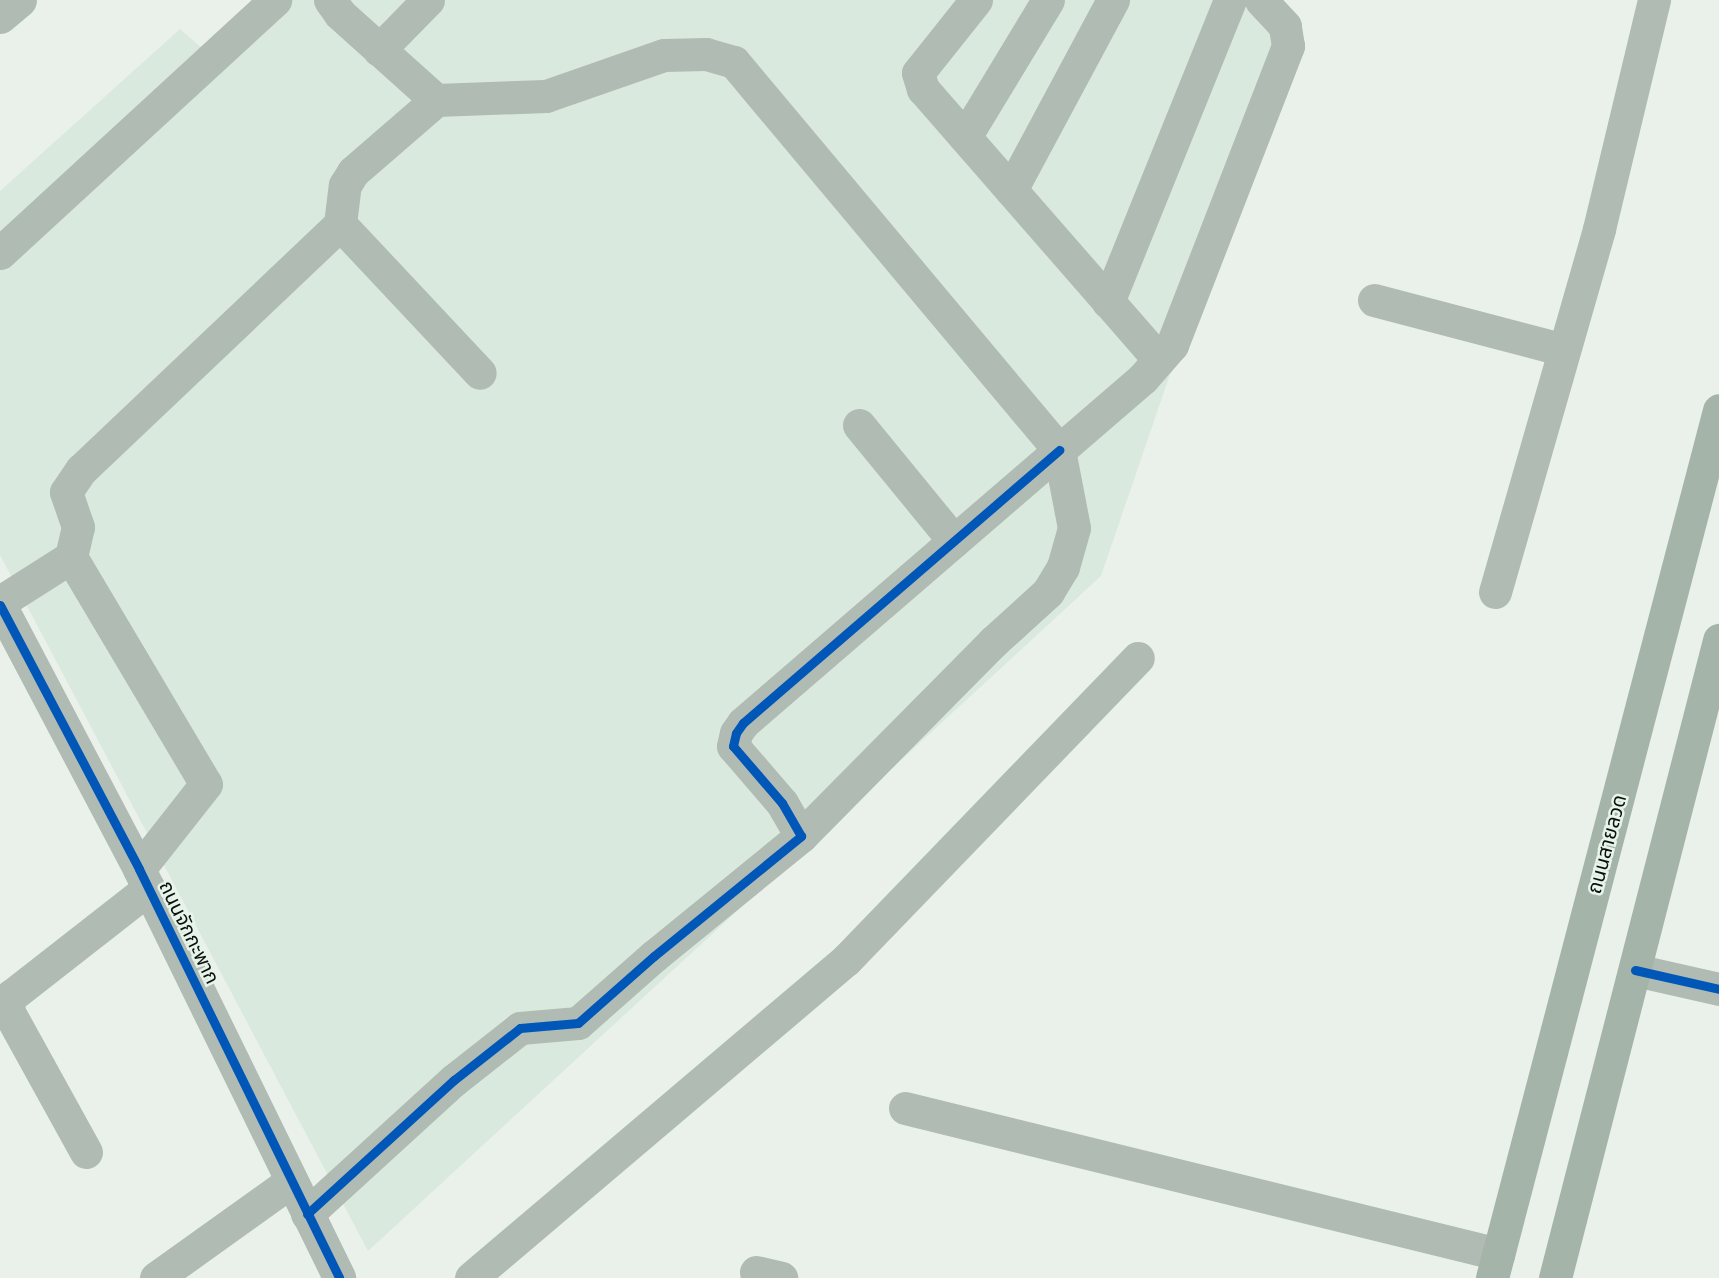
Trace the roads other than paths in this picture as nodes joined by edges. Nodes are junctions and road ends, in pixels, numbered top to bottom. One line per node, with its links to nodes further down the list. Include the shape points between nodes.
1 (20, 0): 11 (street)
2 (275, 0): 17 (street)
3 (330, 0): 12 (street)
4 (428, 0): 12 (street)
5 (976, 0): 14 (street, via 918,73 923,89)
6 (1048, 0): 14 (street)
7 (1113, 0): 15 (street)
8 (1230, 0): 19 (street)
9 (1261, 0): 21 (street, via 1285,26 1288,46 1172,345)
10 (1654, 0): 20 (street, via 1599,230)
11 (0, 17)
12 (379, 51): 13 (street)
13 (436, 100): 16 (street, via 353,172 345,185); 25 (street, via 546,96 664,55 706,54 735,62)
14 (964, 137): 15 (street)
15 (1011, 190): 19 (street)
16 (340, 224): 22 (street); 27 (street, via 81,470 66,492 78,527)
17 (0, 253)
18 (1374, 300): 20 (street)
19 (1108, 302): 21 (street)
20 (1564, 350): 28 (street)
21 (1159, 360): 25 (street)
22 (480, 373)
23 (1719, 410): 42 (main road, ถนนสายลวด)
24 (859, 425): 26 (street)
25 (1059, 450): 26 (street); 33 (street, via 1074,528 1063,567 1048,592 993,642)
26 (954, 541): 33 (street, via 736,733 733,746 782,803)
27 (71, 557): 29 (street); 34 (street, via 206,784)
28 (1495, 592)
29 (0, 603): 34 (street, ถนนจักกะพาก)
30 (1719, 640): 32 (main road)
31 (1138, 658): 45 (street, via 846,960)
32 (1712, 693): 35 (main road)
33 (801, 836): 41 (street, via 578,1023 520,1028 454,1080)
34 (144, 879): 37 (street, via 11,996); 40 (street, ถนนจักกะพาก)
35 (1635, 970): 36 (street); 46 (main road)
36 (1719, 989)
37 (3, 1011): 39 (street)
38 (905, 1108): 42 (street)
39 (86, 1152)
40 (290, 1182): 41 (street, ถนนจักกะพาก); 43 (street)
41 (307, 1214): 44 (street, ถนนจักกะพาก)
42 (1495, 1266)
43 (156, 1278)
44 (339, 1278)
45 (471, 1278)
46 (1555, 1278)

